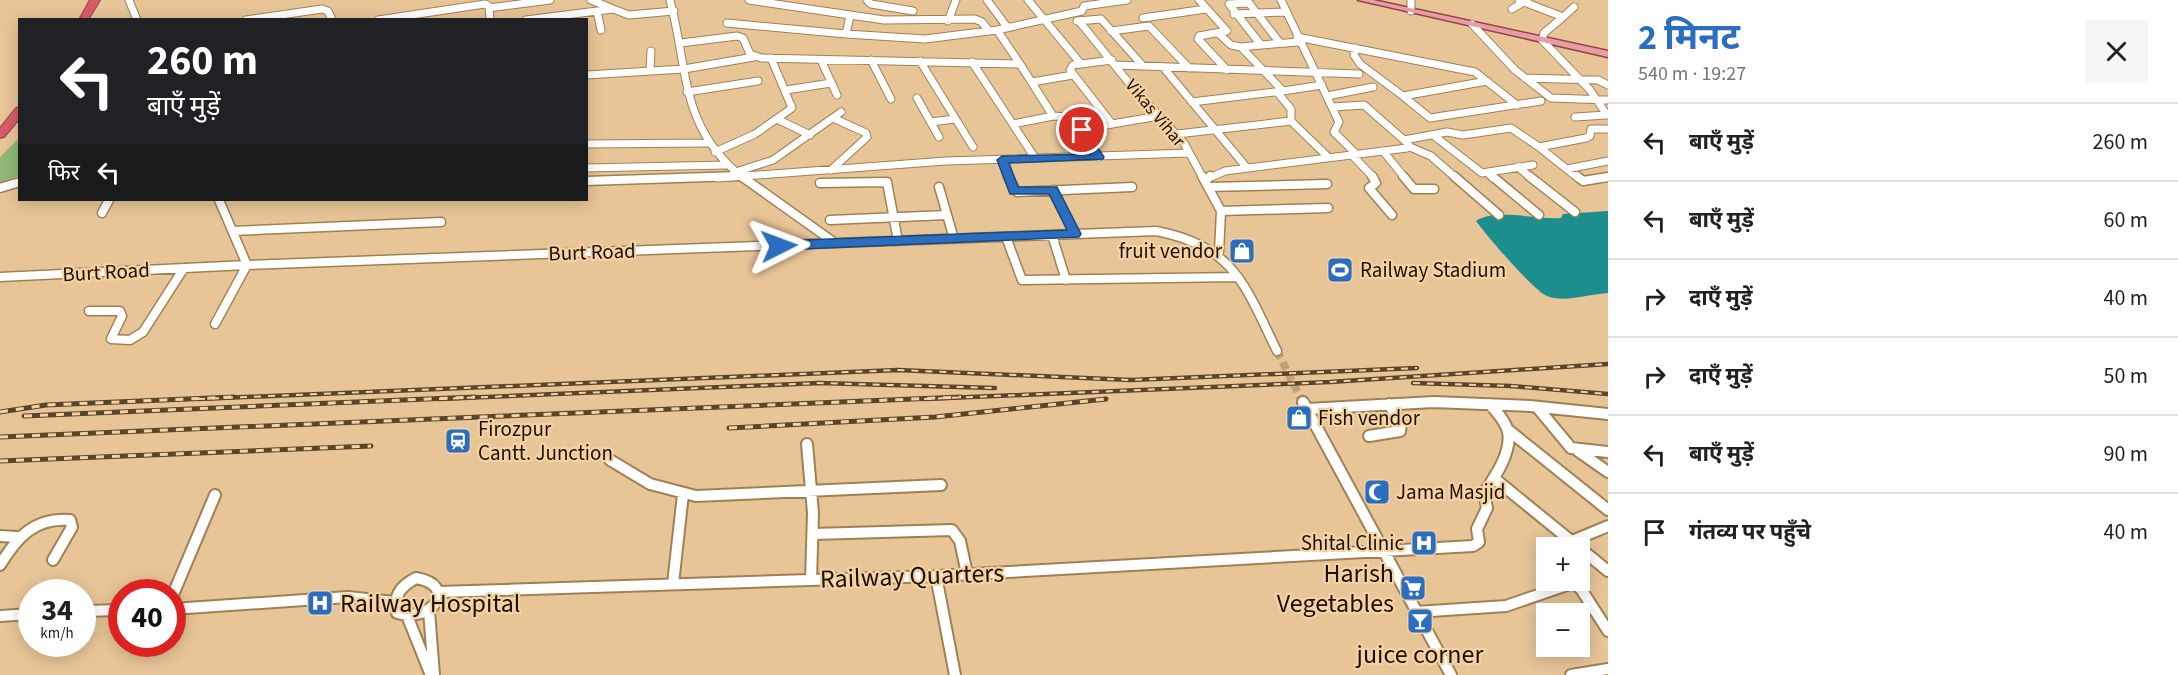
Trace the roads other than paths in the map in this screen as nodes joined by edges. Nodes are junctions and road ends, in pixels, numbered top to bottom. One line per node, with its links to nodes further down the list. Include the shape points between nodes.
1 (95, 0): 40 (highway)
2 (104, 0): 41 (highway)
3 (129, 0): 42 (street)
4 (550, 0): 25 (street)
5 (591, 0): 26 (street)
6 (670, 0): 30 (street)
7 (749, 0): 20 (street)
8 (820, 0): 31 (street)
9 (867, 0): 52 (street, via 871,4 915,8)
10 (956, 0): 50 (street)
11 (987, 0): 55 (street)
12 (1029, 0): 49 (street)
13 (1078, 0): 23 (street)
14 (1127, 0): 23 (street)
15 (1199, 0): 27 (street)
16 (1281, 0): 34 (street)
17 (1362, 0): 32 (main road)
18 (1411, 0): 32 (street)
19 (1523, 1): 28 (street); 39 (street)
20 (770, 2): 31 (street)
21 (1248, 2): 33 (street); 35 (street, via 1229,4)
22 (457, 4): 25 (street, via 485,4); 37 (street)
23 (1084, 6): 36 (street, via 1082,11)
24 (1574, 7): 39 (street)
25 (489, 8): 46 (street)
26 (613, 9): 29 (street); 30 (street, via 629,15)
27 (1206, 9): 48 (street); 60 (street, via 1226,28)
28 (1512, 9)
29 (597, 11): 47 (street); 56 (street)
30 (674, 11): 63 (street)
31 (814, 11): 38 (street)
32 (1412, 11): 54 (main road)
33 (1256, 12): 34 (street); 35 (street); 64 (street)
34 (1286, 12): 61 (street)
35 (1234, 14): 65 (street)
36 (1068, 15): 49 (street); 51 (street)
37 (429, 16): 45 (street)
38 (850, 16): 52 (street); 59 (street)
39 (1563, 17): 62 (street, via 1544,33)
40 (84, 18)
41 (93, 18)
42 (136, 18)
43 (260, 18): 44 (street, via 322,9)
44 (331, 18)
45 (404, 18)
46 (490, 18)
47 (542, 18)
48 (1143, 18)
49 (1044, 20): 55 (street); 78 (street)
50 (948, 21): 52 (street); 57 (street, via 979,20)
51 (1079, 21): 58 (street, via 1099,18); 76 (street, Vikas Vihar)
52 (908, 22)
53 (727, 23): 59 (street)
54 (1472, 24): 62 (main road); 90 (street)
55 (1007, 27): 57 (street)
56 (602, 30)
57 (993, 31): 59 (street, via 925,39); 77 (street)
58 (1111, 31): 79 (street); 81 (street, via 1149,26)
59 (846, 34)
60 (1219, 34): 66 (street, via 1231,45); 84 (street, via 1197,37)
61 (1298, 40): 64 (street); 67 (street); 86 (street)
62 (1542, 40): 69 (main road); 91 (street)
63 (681, 43): 70 (street, via 741,36); 82 (street)
64 (1280, 43): 65 (street)
65 (1261, 45): 66 (street)
66 (1241, 47): 85 (street)
67 (1355, 48): 93 (street, via 1445,64 1478,73); 104 (street, via 1354,55 1360,64)
68 (651, 51): 83 (street)
69 (1608, 54)
70 (754, 57): 71 (street); 82 (street)
71 (771, 58): 72 (street); 99 (street)
72 (821, 60): 73 (street); 95 (street)
73 (871, 60): 74 (street); 106 (street)
74 (920, 61): 75 (street); 120 (street)
75 (972, 62): 77 (street); 124 (street)
76 (1114, 62): 78 (street); 79 (street); 116 (street, Vikas Vihar)
77 (1020, 64): 94 (street)
78 (1081, 64): 89 (street, via 1070,68)
79 (1143, 66): 80 (street)
80 (1163, 67): 81 (street); 110 (street)
81 (1190, 68): 84 (street)
82 (684, 69): 83 (street); 101 (street)
83 (650, 70): 88 (street)
84 (1227, 70): 85 (street)
85 (1264, 72): 86 (street); 100 (street)
86 (1316, 73): 87 (street); 96 (street)
87 (1359, 74)
88 (588, 75)
89 (1073, 75): 94 (street); 125 (street)
90 (1525, 78): 91 (street); 107 (street, via 1551,98)
91 (1579, 79): 97 (street, via 1600,80); 107 (street)
92 (758, 81): 101 (street)
93 (1487, 81): 104 (street); 111 (street)
94 (1032, 82): 115 (street)
95 (831, 83): 99 (street); 102 (street)
96 (1322, 85): 100 (street); 103 (street)
97 (1608, 85)
98 (1373, 87): 103 (street)
99 (786, 90): 119 (street, via 792,108)
100 (1280, 91): 110 (street); 121 (street, via 1292,109)
101 (687, 92): 134 (street, via 692,113)
102 (837, 94)
103 (1327, 96): 112 (street)
104 (1403, 96): 111 (street, via 1430,118)
105 (917, 98): 122 (street)
106 (891, 99)
107 (1594, 100): 108 (street); 118 (street, via 1606,117)
108 (1608, 100)
109 (1542, 101): 111 (street)
110 (1192, 102): 128 (street)
111 (1517, 105)
112 (1332, 107): 136 (street, via 1364,105); 143 (street, via 1339,122 1334,132)
113 (18, 112): 130 (highway)
114 (841, 112): 117 (street)
115 (1053, 116): 124 (street); 127 (street, via 1069,117)
116 (1159, 116): 125 (street); 129 (street, Vikas Vihar)
117 (833, 117): 131 (street); 155 (street, via 867,137)
118 (1575, 117)
119 (777, 119): 131 (street); 141 (street)
120 (955, 119): 122 (street); 138 (street)
121 (1291, 121): 128 (street); 145 (street)
122 (931, 122): 133 (street)
123 (18, 124): 137 (highway)
124 (1013, 124): 146 (street)
125 (1112, 124): 127 (street)
126 (1608, 129): 139 (street, via 1591,129 1588,137)
127 (1082, 130): 144 (street)
128 (1214, 130): 129 (street); 153 (street)
129 (1177, 134): 142 (street, Vikas Vihar)
130 (0, 135)
131 (810, 135): 157 (street, via 773,160)
132 (1433, 135): 136 (street); 139 (street, via 1511,128); 156 (street, via 1477,170)
133 (939, 137)
134 (708, 143): 135 (street); 141 (street)
135 (588, 144)
136 (1407, 144): 140 (street); 177 (street, via 1431,156)
137 (0, 146)
138 (973, 147)
139 (1539, 147): 154 (street)
140 (1383, 151): 143 (street); 167 (street, via 1414,189)
141 (715, 152): 149 (street)
142 (1189, 153): 144 (street); 162 (street, Vikas Vihar)
143 (1353, 153): 145 (street); 176 (street, via 1376,179 1369,188)
144 (1099, 157): 146 (street)
145 (1328, 157): 153 (street)
146 (1035, 158): 147 (street)
147 (1002, 160): 155 (street); 168 (street, via 1014,191)
148 (1608, 161): 154 (street)
149 (727, 165): 152 (street); 157 (street)
150 (1533, 165): 151 (street)
151 (1518, 167): 156 (street); 173 (street)
152 (588, 168)
153 (1247, 168): 162 (street, via 1216,174)
154 (1567, 169): 158 (street, via 1585,182)
155 (831, 170): 157 (street)
156 (1488, 173): 178 (street)
157 (738, 174): 159 (street); 188 (street)
158 (1608, 177)
159 (588, 182)
160 (18, 183): 166 (street)
161 (820, 183): 179 (street, via 887,182)
162 (1207, 184): 163 (street); 172 (street, Vikas Vihar)
163 (1327, 184)
164 (939, 187): 175 (street)
165 (1132, 187): 168 (street)
166 (0, 188)
167 (1434, 189)
168 (1053, 190): 183 (street)
169 (108, 201): 174 (street)
170 (219, 201): 182 (street)
171 (1328, 208): 172 (street)
172 (1221, 211): 189 (street)
173 (1575, 212)
174 (102, 213)
175 (947, 214): 179 (street); 186 (street)
176 (1392, 215)
177 (1499, 215)
178 (1539, 215)
179 (894, 217): 180 (street); 187 (street)
180 (830, 220)
181 (441, 222): 182 (street)
182 (233, 231): 190 (street)
183 (1075, 234): 184 (street, Burt Road); 189 (street, Burt Road, via 1156,231 1183,236)
184 (1052, 235): 185 (street, Burt Road); 194 (street)
185 (1006, 237): 186 (street, Burt Road); 194 (street, via 1022,280)
186 (954, 239): 187 (street, Burt Road)
187 (898, 241): 188 (street, Burt Road)
188 (835, 243): 190 (street, Burt Road)
189 (1219, 252): 193 (street)
190 (247, 265): 191 (street, Burt Road); 196 (street)
191 (184, 268): 192 (street, Burt Road); 195 (street, via 136,338 111,339 122,316 120,311)
192 (0, 277)
193 (1238, 277): 194 (street); 197 (street)
194 (1066, 280)
195 (89, 311)
196 (215, 324)
197 (1276, 351)
198 (1389, 404): 199 (street); 203 (street, via 1401,423 1400,431); 221 (street, via 1305,406)
199 (1490, 404): 200 (street); 202 (street)
200 (1537, 407): 201 (street); 205 (street, via 1567,444)
201 (1608, 414)
202 (1507, 429): 209 (street); 214 (street)
203 (1369, 436)
204 (807, 444): 211 (street)
205 (1577, 450): 206 (street); 208 (street)
206 (1608, 452)
207 (610, 459): 212 (street, via 642,481)
208 (1608, 472)
209 (1495, 479): 219 (street); 221 (street, Railway Quarters, via 1484,493 1487,508 1477,529 1477,545)
210 (941, 485): 211 (street)
211 (812, 491): 212 (street, via 727,496); 216 (street)
212 (683, 494): 230 (street)
213 (215, 495): 228 (street)
214 (1608, 510)
215 (1608, 526): 220 (street)
216 (813, 534): 226 (street, via 952,530 960,542); 229 (street)
217 (0, 536): 218 (street)
218 (17, 537): 223 (street, via 48,519 70,519 72,527); 224 (street)
219 (1567, 537)
220 (1582, 537)
221 (1384, 550): 226 (street, Railway Quarters); 235 (street)
222 (1590, 556): 225 (street)
223 (53, 560)
224 (0, 565)
225 (1608, 570)
226 (967, 574): 227 (street, Railway Quarters)
227 (936, 576): 229 (street, Railway Quarters); 242 (street)
228 (180, 579)
229 (811, 580): 230 (street, Railway Quarters)
230 (673, 584): 231 (street, Railway Quarters)
231 (439, 592): 232 (street, via 436,583 428,578 416,578 398,592); 234 (street)
232 (394, 602): 233 (street, via 348,597); 238 (street, via 398,613)
233 (186, 608)
234 (429, 611): 238 (street); 241 (street)
235 (1416, 612): 239 (street, via 1506,606 1567,583 1578,585); 243 (street)
236 (18, 615): 237 (street)
237 (0, 616)
238 (408, 618): 241 (street)
239 (1608, 631)
240 (1608, 669): 244 (street)
241 (432, 675)
242 (955, 675)
243 (1451, 675)
244 (1571, 675)

